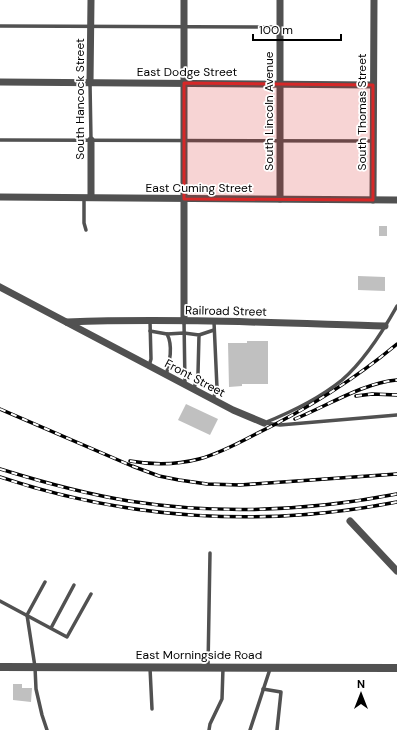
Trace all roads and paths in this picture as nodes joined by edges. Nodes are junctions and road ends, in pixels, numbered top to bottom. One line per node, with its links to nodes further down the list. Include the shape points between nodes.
1 (91, 0): 6 (street, South Hancock Street)
2 (184, 0): 7 (street)
3 (280, 0): 8 (street, South Lincoln Avenue)
4 (374, 0): 13 (street, South Thomas Street)
5 (0, 26): 6 (lane)
6 (90, 26): 7 (lane); 10 (street, South Hancock Street)
7 (184, 27): 8 (lane); 11 (street)
8 (280, 27): 12 (street, South Lincoln Avenue)
9 (0, 82): 10 (street, East Dodge Street)
10 (90, 83): 11 (street, East Dodge Street); 15 (lane, South Hancock Street)
11 (184, 83): 12 (street, East Dodge Street); 16 (street)
12 (280, 84): 13 (street, East Dodge Street); 18 (street, South Lincoln Avenue)
13 (373, 85): 17 (street, South Thomas Street)
14 (0, 140): 15 (lane)
15 (91, 140): 16 (lane); 20 (street, South Hancock Street)
16 (184, 140): 18 (lane); 21 (street)
17 (373, 141): 18 (lane); 23 (street, South Thomas Street)
18 (280, 142): 22 (street, South Lincoln Avenue)
19 (0, 197): 20 (street, East Cuming Street)
20 (88, 198): 21 (street, East Cuming Street); 25 (lane, via 84,223)
21 (184, 199): 22 (street, East Cuming Street); 30 (street)
22 (280, 199): 23 (street, East Cuming Street)
23 (373, 200): 24 (street, East Cuming Street)
24 (397, 200)
25 (86, 230)
26 (0, 287): 29 (street, Front Street)
27 (397, 306): 32 (lane)
28 (150, 321): 29 (street, Railroad Street); 30 (street, Railroad Street); 33 (lane)
29 (67, 322): 37 (street, Front Street)
30 (184, 322): 31 (street, Railroad Street); 34 (lane)
31 (214, 326): 32 (street, Railroad Street); 36 (lane); 41 (lane, via 217,388)
32 (385, 326): 43 (lane, via 363,357 341,380 287,414)
33 (150, 331): 35 (lane); 37 (lane)
34 (184, 333): 35 (lane); 36 (lane); 39 (lane)
35 (167, 334): 38 (lane, via 170,339 170,362)
36 (198, 335): 40 (lane, via 198,374)
37 (149, 366): 38 (street, Front Street)
38 (166, 376): 39 (street, Front Street)
39 (184, 385): 40 (street, Front Street)
40 (194, 390): 41 (street, Front Street)
41 (213, 400): 43 (street, Front Street)
42 (397, 415): 43 (lane, Front Street, via 280,425)
43 (264, 423)
44 (350, 522): 46 (street)
45 (210, 553): 56 (lane)
46 (397, 571)
47 (44, 582): 51 (lane)
48 (74, 585): 52 (lane)
49 (91, 594): 52 (lane, via 67,637)
50 (0, 601): 51 (lane)
51 (27, 615): 52 (lane); 54 (lane)
52 (51, 628)
53 (0, 667): 54 (street, East Morningside Road)
54 (35, 667): 55 (street, East Morningside Road); 62 (lane, via 36,689)
55 (150, 667): 56 (street, East Morningside Road); 61 (lane)
56 (208, 667): 57 (street, East Morningside Road)
57 (224, 667): 58 (street, East Morningside Road); 63 (lane, via 222,699)
58 (270, 668): 59 (street, East Morningside Road); 60 (lane)
59 (397, 668)
60 (263, 689): 64 (lane); 65 (lane, via 281,692)
61 (152, 709)
62 (47, 730)
63 (209, 730)
64 (250, 730)
65 (276, 730)

